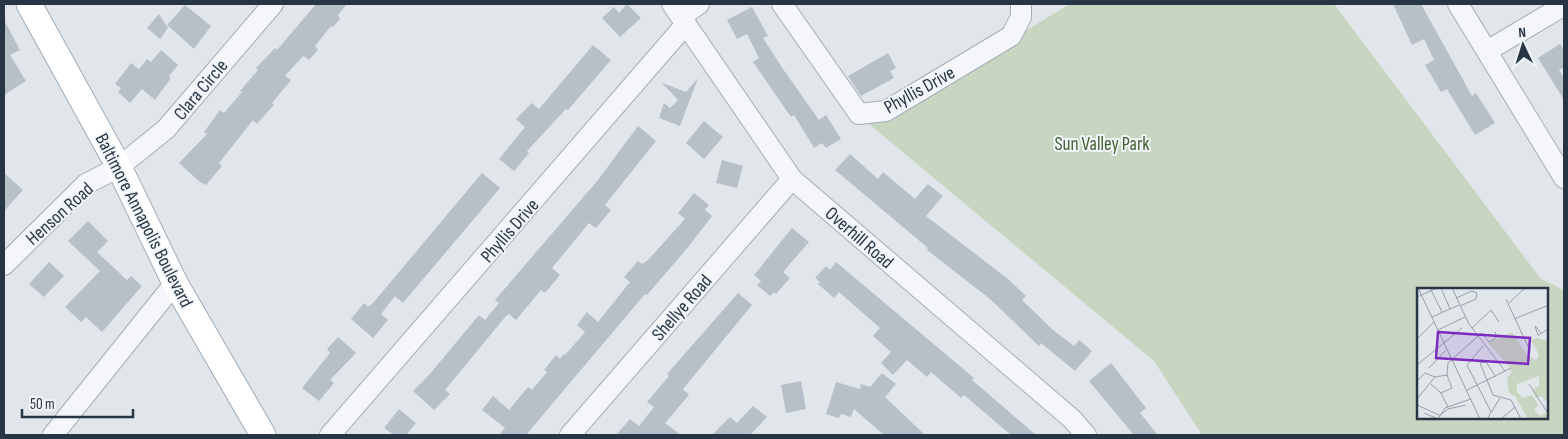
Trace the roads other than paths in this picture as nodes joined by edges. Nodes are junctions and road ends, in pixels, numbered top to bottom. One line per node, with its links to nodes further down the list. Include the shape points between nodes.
1 (29, 4): 10 (main road, Baltimore Annapolis Boulevard)
2 (272, 4): 10 (street, Clara Circle, via 166,129)
3 (699, 4): 8 (street, Phyllis Drive)
4 (782, 4): 5 (street, Phyllis Drive, via 859,114 886,110 1011,36 1021,17)
5 (1021, 4)
6 (1458, 4): 9 (street)
7 (1564, 6): 9 (street)
8 (680, 15): 11 (street, Overhill Road); 17 (street, Phyllis Drive)
9 (1487, 51): 12 (street)
10 (119, 167): 13 (street, Henson Road, via 86,184); 14 (main road, Baltimore Annapolis Boulevard)
11 (792, 178): 18 (street, Shellye Road); 19 (street, Overhill Road, via 1072,419)
12 (1564, 178)
13 (4, 265)
14 (175, 283): 15 (street); 16 (main road, Baltimore Annapolis Boulevard)
15 (53, 435)
16 (263, 435)
17 (330, 435)
18 (570, 435)
19 (1086, 435)

